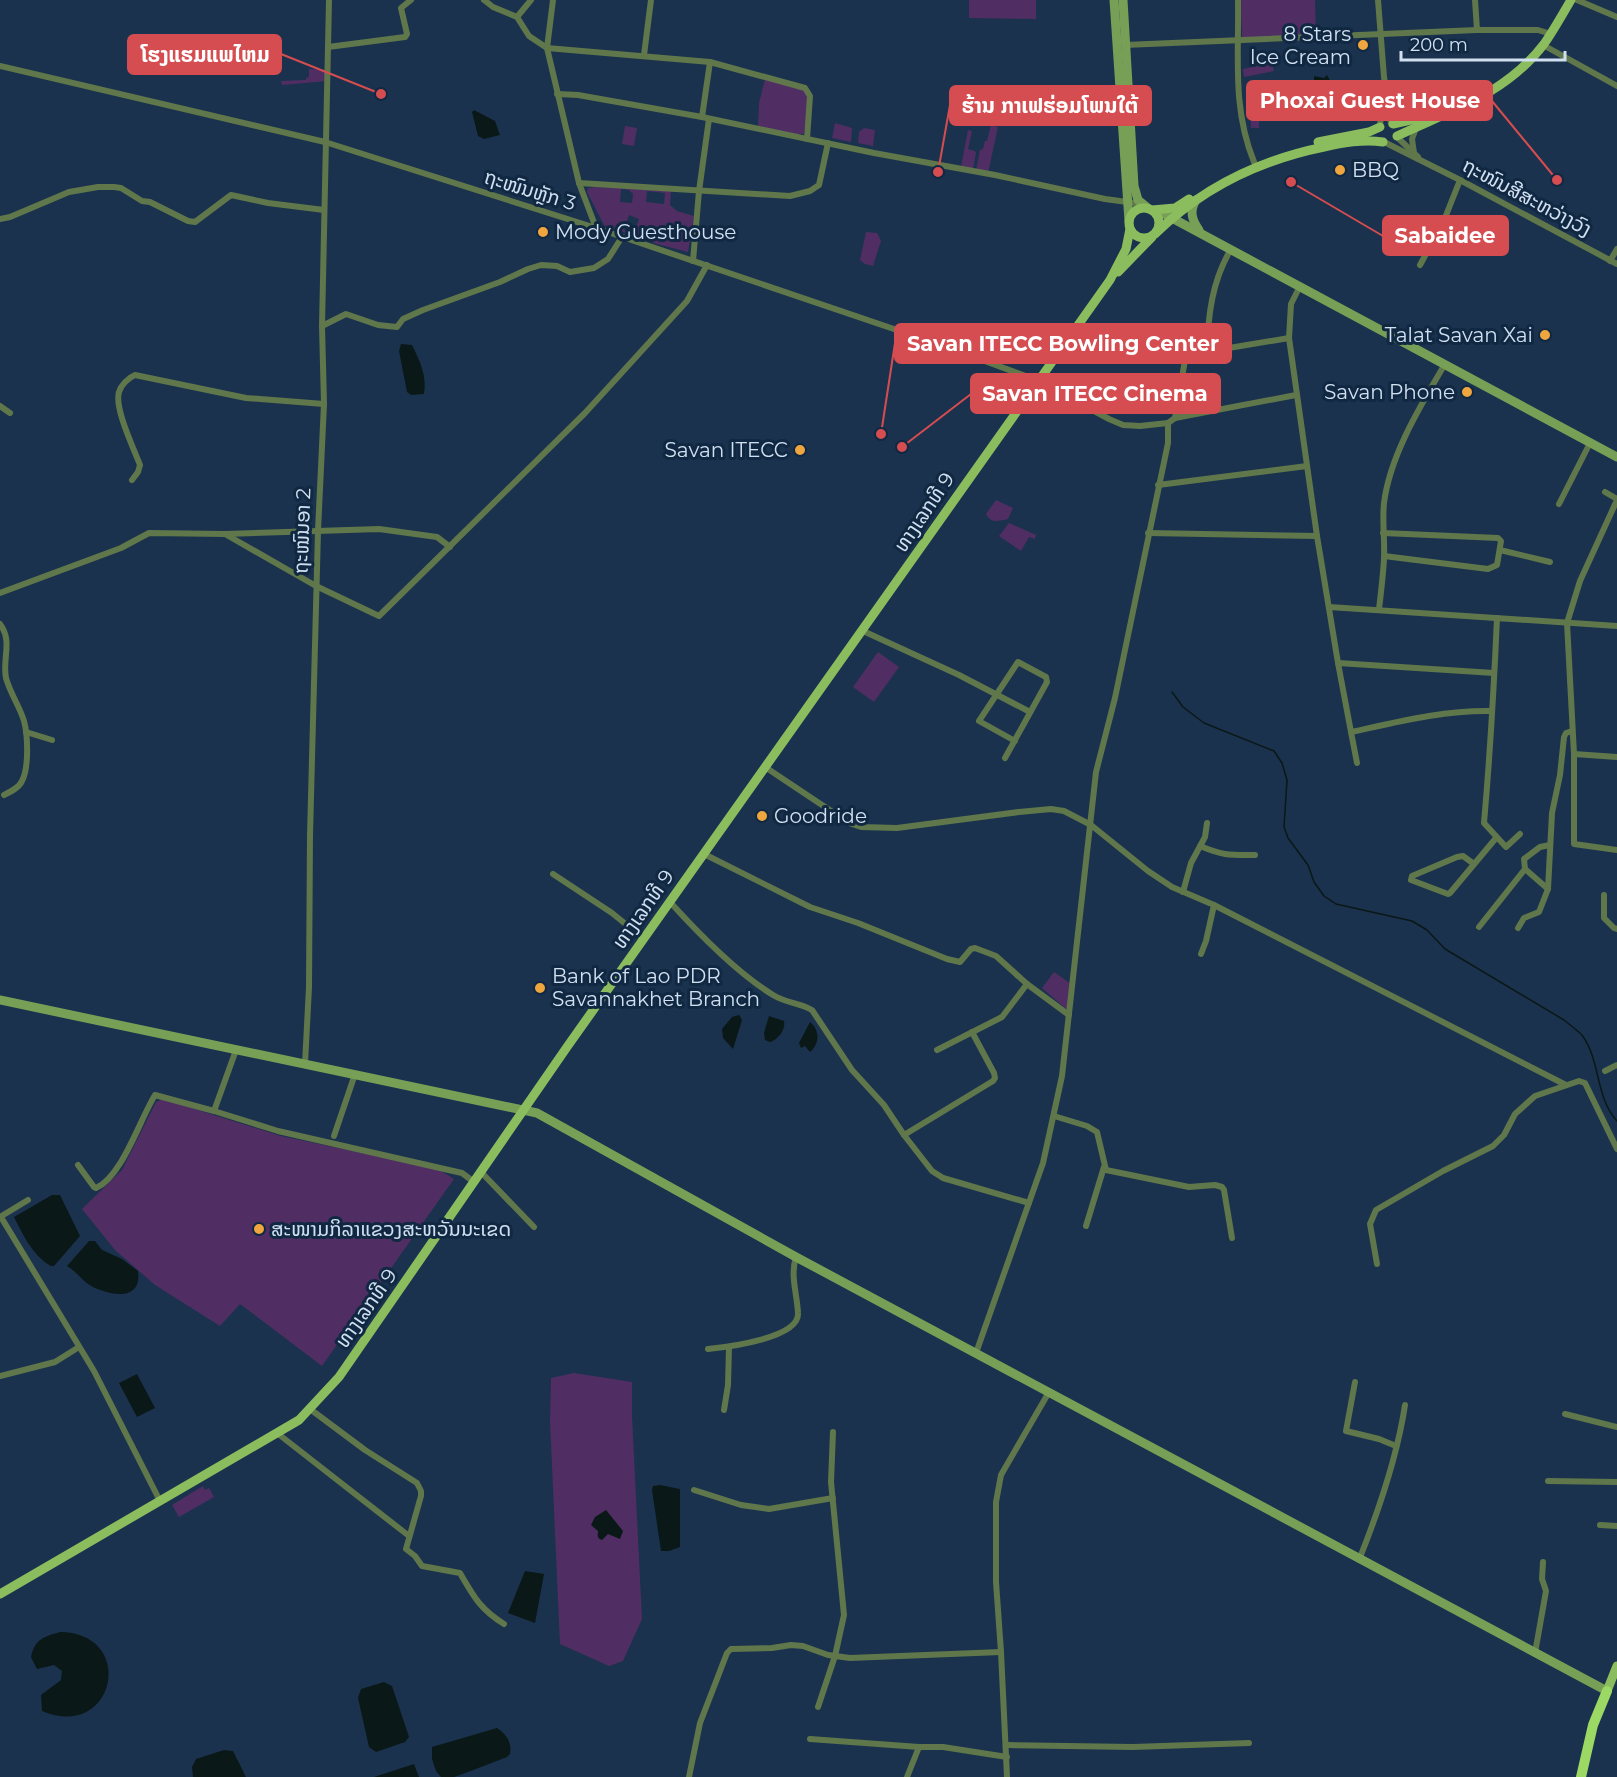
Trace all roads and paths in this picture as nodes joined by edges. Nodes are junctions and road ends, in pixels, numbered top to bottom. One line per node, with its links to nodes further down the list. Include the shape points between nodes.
1 (329, 0): 22 (street, ຖະໜົນອາ 2)
2 (411, 0): 22 (street, via 401,8 405,37)
3 (484, 0): 14 (street)
4 (531, 0): 14 (street)
5 (553, 0): 23 (street)
6 (651, 0): 24 (street)
7 (1114, 0): 48 (street)
8 (1123, 0): 20 (street)
9 (1238, 0): 19 (street)
10 (1378, 0): 18 (street)
11 (1475, 0): 16 (street)
12 (1571, 0): 17 (main road)
13 (1577, 0): 15 (street)
14 (517, 17): 23 (street, via 529,36)
15 (1617, 17)
16 (1477, 30): 17 (street, via 1538,30); 18 (street)
17 (1551, 34): 21 (main road)
18 (1380, 35): 19 (street); 27 (street)
19 (1239, 41): 20 (street); 43 (street, via 1240,117)
20 (1125, 45): 50 (street, via 1134,186 1136,195)
21 (1543, 45): 28 (street); 30 (main road, via 1503,85)
22 (328, 47): 38 (street, ຖະໜົນອາ 2)
23 (547, 48): 24 (street); 29 (street)
24 (644, 55): 25 (street)
25 (710, 62): 31 (street); 37 (street, via 805,88 810,96)
26 (0, 66): 38 (street, ຖະໜົນຫຼັກ 3)
27 (1384, 77): 33 (street); 34 (street)
28 (1617, 86)
29 (556, 94): 31 (street); 45 (street)
30 (1456, 110): 33 (main road); 35 (main road)
31 (702, 117): 32 (street)
32 (710, 119): 37 (street); 47 (street)
33 (1392, 124): 34 (main road); 36 (main road)
34 (1380, 127): 39 (main road, via 1378,134); 43 (main road, ທາງເລກທີ 9, via 1292,148)
35 (1417, 127): 36 (main road); 41 (street, via 1412,139)
36 (1397, 137): 39 (main road); 41 (street)
37 (807, 139): 40 (street)
38 (325, 142): 51 (street, ຖະໜົນອາ 2); 55 (street, ຖະໜົນຫຼັກ 3)
39 (1384, 142): 42 (street, ຖະໜົນສີສະຫວ່າງວົງ); 46 (main road, ທາງເລກທີ 9, via 1358,141 1294,153)
40 (828, 143): 47 (street, via 819,185 810,191 790,196); 48 (street)
41 (1414, 153): 42 (street)
42 (1421, 160): 44 (street, ຖະໜົນສີສະຫວ່າງວົງ)
43 (1254, 162): 46 (main road, ທາງເລກທີ 9)
44 (1460, 180): 62 (street, ຖະໜົນສີສະຫວ່າງວົງ); 65 (street)
45 (579, 183): 47 (street); 55 (street)
46 (1214, 186): 49 (main road, ທາງເລກທີ 9); 50 (main road, ທາງເລກທີ 9, via 1174,208)
47 (699, 191): 61 (street)
48 (1127, 201): 50 (street); 54 (street)
49 (1197, 201): 52 (main road, ທາງເລກທີ 9); 56 (street, via 1192,214)
50 (1150, 208): 52 (street); 54 (main road, ທາງເລກທີ 9, via 1136,210); 57 (main road, via 1160,221)
51 (324, 210): 53 (street, via 231,195 195,222 142,201 121,188 98,187 69,192); 68 (street, ຖະໜົນອາ 2)
52 (1174, 218): 56 (street); 57 (main road, ທາງເລກທີ 9)
53 (0, 219)
54 (1129, 225): 57 (main road, via 1132,234 1140,238); 66 (main road, ທາງເລກທີ 9, via 1126,249)
55 (596, 228): 58 (street, ຖະໜົນຫຼັກ 3)
56 (1201, 232): 59 (street)
57 (1154, 235): 66 (main road, ທາງເລກທີ 9)
58 (622, 237): 61 (street, ຖະໜົນຫຼັກ 3); 68 (street, via 608,259 594,268 570,272 541,265 423,310 403,319 397,327 378,326 346,314)
59 (1231, 249): 67 (street); 70 (street, via 1214,284)
60 (1617, 249): 62 (street)
61 (693, 261): 64 (street, ຖະໜົນຫຼັກ 3)
62 (1610, 261): 63 (street, ຖະໜົນສີສະຫວ່າງວົງ)
63 (1617, 264)
64 (707, 265): 72 (street, ຖະໜົນຫຼັກ 3); 92 (street, via 687,301 585,413)
65 (1420, 266)
66 (1110, 280): 72 (main road, ທາງເລກທີ 9)
67 (1300, 286): 69 (street, via 1291,304); 71 (street)
68 (322, 326): 74 (street, ຖະໜົນອາ 2)
69 (1289, 338): 70 (street); 73 (street)
70 (1207, 352): 77 (street, via 1187,356 1185,360)
71 (1445, 364): 79 (street); 89 (street, via 1418,409 1392,472 1384,501)
72 (1039, 381): 78 (street, ຖະໜົນຫຼັກ 3, via 1123,425); 104 (main road, ທາງເລກທີ 9)
73 (1296, 395): 77 (street); 81 (street)
74 (324, 404): 82 (street, via 246,398 135,375 119,391 120,410 140,465); 87 (street, ຖະໜົນອາ 2)
75 (0, 406): 76 (street)
76 (10, 413)
77 (1175, 418): 78 (street)
78 (1168, 423): 83 (street, via 1168,443)
79 (1590, 443): 80 (street); 86 (street)
80 (1617, 457)
81 (1307, 466): 83 (street); 91 (street)
82 (132, 480)
83 (1158, 485): 88 (street)
84 (1605, 492): 85 (street)
85 (1617, 500): 101 (street, via 1580,581)
86 (1559, 504)
87 (318, 531): 90 (street); 92 (street, via 379,529 437,537); 96 (street, ຖະໜົນອາ 2)
88 (1148, 533): 91 (street); 122 (street, via 1096,772)
89 (1383, 533): 93 (street, via 1498,538); 94 (street)
90 (225, 534): 96 (street); 97 (street, via 149,533 121,548)
91 (1317, 536): 98 (street)
92 (450, 547): 96 (street, via 379,616)
93 (1500, 550): 94 (street, via 1497,565 1488,569); 95 (street)
94 (1384, 556): 99 (street)
95 (1550, 562)
96 (316, 585): 149 (street, ຖະໜົນອາ 2)
97 (0, 592)
98 (1329, 607): 99 (street); 105 (street)
99 (1379, 609): 100 (street)
100 (1497, 618): 101 (street); 106 (street)
101 (1567, 623): 103 (street); 110 (street)
102 (0, 624): 111 (street, via 6,632 6,677)
103 (1617, 626)
104 (863, 630): 107 (street); 119 (main road, ທາງເລກທີ 9)
105 (1338, 663): 106 (street); 112 (street)
106 (1494, 673): 108 (street)
107 (997, 695): 109 (street); 109 (street, via 1018,662 1046,677); 114 (street, via 979,721)
108 (1491, 711): 112 (street, via 1424,717); 124 (street, via 1484,824)
109 (1030, 712): 114 (street)
110 (1572, 731): 115 (street); 125 (street, via 1564,737)
111 (26, 732): 113 (street); 120 (street, via 22,781)
112 (1351, 732): 118 (street)
113 (52, 740)
114 (1015, 741): 117 (street)
115 (1574, 754): 116 (street); 127 (street, via 1574,844)
116 (1617, 757)
117 (1005, 758)
118 (1357, 764)
119 (765, 767): 122 (street, via 849,823 861,826 897,828 1052,809); 128 (main road, ທາງເລກທີ 9)
120 (4, 795)
121 (1207, 823): 126 (street)
122 (1091, 825): 134 (street, via 1148,871); 145 (street)
123 (1520, 834): 124 (street, via 1506,847)
124 (1496, 838): 130 (street)
125 (1550, 845): 131 (street, via 1524,859); 133 (street)
126 (1200, 846): 129 (street, via 1218,853); 134 (street)
127 (1617, 850)
128 (704, 854): 136 (main road, ທາງເລກທີ 9); 143 (street, via 810,907 947,959 960,962 975,948 996,956)
129 (1255, 855)
130 (1474, 864): 130 (street, via 1448,894 1411,880 1412,876 1457,857 1463,856)
131 (1525, 869): 133 (street); 138 (street)
132 (553, 874): 141 (street)
133 (1548, 889): 139 (street, via 1539,912 1524,918)
134 (1183, 892): 137 (street)
135 (1604, 895): 140 (street, via 1604,918)
136 (670, 902): 141 (main road, ທາງເລກທີ 9); 157 (street, via 738,968 772,994 812,1010 841,1055)
137 (1214, 905): 142 (street); 153 (street)
138 (1479, 927)
139 (1518, 928)
140 (1617, 929)
141 (644, 939): 154 (main road, ທາງເລກທີ 9)
142 (1201, 954)
143 (1027, 984): 145 (street); 146 (street, via 1002,1017)
144 (0, 1000): 147 (street)
145 (1069, 1015): 156 (street)
146 (972, 1032): 148 (street); 157 (street, via 994,1073 993,1082)
147 (236, 1050): 149 (street); 155 (street)
148 (937, 1050)
149 (305, 1064): 152 (street)
150 (1617, 1065): 151 (street)
151 (1605, 1071)
152 (355, 1074): 154 (street); 158 (street)
153 (1566, 1085): 159 (street, via 1585,1083); 171 (street, via 1535,1096 1524,1105 1493,1146 1376,1210 1370,1224)
154 (524, 1110): 162 (main road, ທາງເລກທີ 9); 170 (street, via 537,1113)
155 (214, 1111): 160 (street, via 155,1095 118,1167 99,1188 94,1187); 163 (street, via 278,1131 462,1173)
156 (1054, 1116): 161 (street, via 1097,1132); 165 (street)
157 (904, 1135): 165 (street, via 938,1175)
158 (334, 1136)
159 (1617, 1149)
160 (78, 1165)
161 (1104, 1167): 167 (street); 169 (street, via 1189,1187 1222,1187)
162 (481, 1172): 163 (main road, ທາງເລກທີ 9); 168 (street)
163 (474, 1182): 180 (main road, ທາງເລກທີ 9, via 339,1377)
164 (28, 1200): 166 (street)
165 (1029, 1203): 175 (street)
166 (0, 1217): 172 (street)
167 (1086, 1226)
168 (534, 1227)
169 (1232, 1238)
170 (796, 1257): 173 (street, via 793,1282 798,1321 786,1332); 175 (street)
171 (1377, 1264)
172 (79, 1347): 176 (street, via 55,1362); 191 (street)
173 (729, 1347): 174 (street); 181 (street)
174 (708, 1349)
175 (976, 1353): 178 (street)
176 (0, 1377)
177 (1355, 1382): 186 (street, via 1346,1431)
178 (1048, 1392): 195 (street); 199 (street, via 1001,1475 996,1502)
179 (1405, 1405): 186 (street)
180 (310, 1409): 185 (main road, ທາງເລກທີ 9); 194 (street, via 420,1488)
181 (724, 1410)
182 (1565, 1414): 183 (street)
183 (1617, 1427)
184 (833, 1432): 190 (street)
185 (277, 1433): 191 (main road, ທາງເລກທີ 9); 194 (street)
186 (1396, 1446): 195 (street, via 1377,1515)
187 (1548, 1481): 188 (street)
188 (1617, 1482)
189 (694, 1490): 190 (street, via 769,1509)
190 (833, 1498): 201 (street, via 844,1615)
191 (160, 1501): 197 (main road, ທາງເລກທີ 9)
192 (1600, 1525): 193 (street)
193 (1617, 1526)
194 (409, 1536): 198 (street, via 406,1549 419,1564 459,1572 477,1602)
195 (1359, 1560): 200 (street)
196 (1543, 1562): 200 (street, via 1546,1591)
197 (0, 1594)
198 (504, 1624)
199 (1001, 1652): 201 (street); 207 (street)
200 (1535, 1653): 203 (street)
201 (836, 1656): 204 (street); 210 (street, via 791,1645 731,1649 700,1723)
202 (1617, 1666): 203 (main road)
203 (1607, 1691): 213 (highway, via 1593,1725)
204 (818, 1707)
205 (810, 1739): 208 (street)
206 (1249, 1743): 207 (street, via 1133,1747)
207 (1007, 1745): 209 (street)
208 (919, 1747): 209 (street); 211 (street)
209 (1007, 1757): 212 (street)
210 (689, 1777)
211 (908, 1777)
212 (1007, 1777)
213 (1581, 1777)

